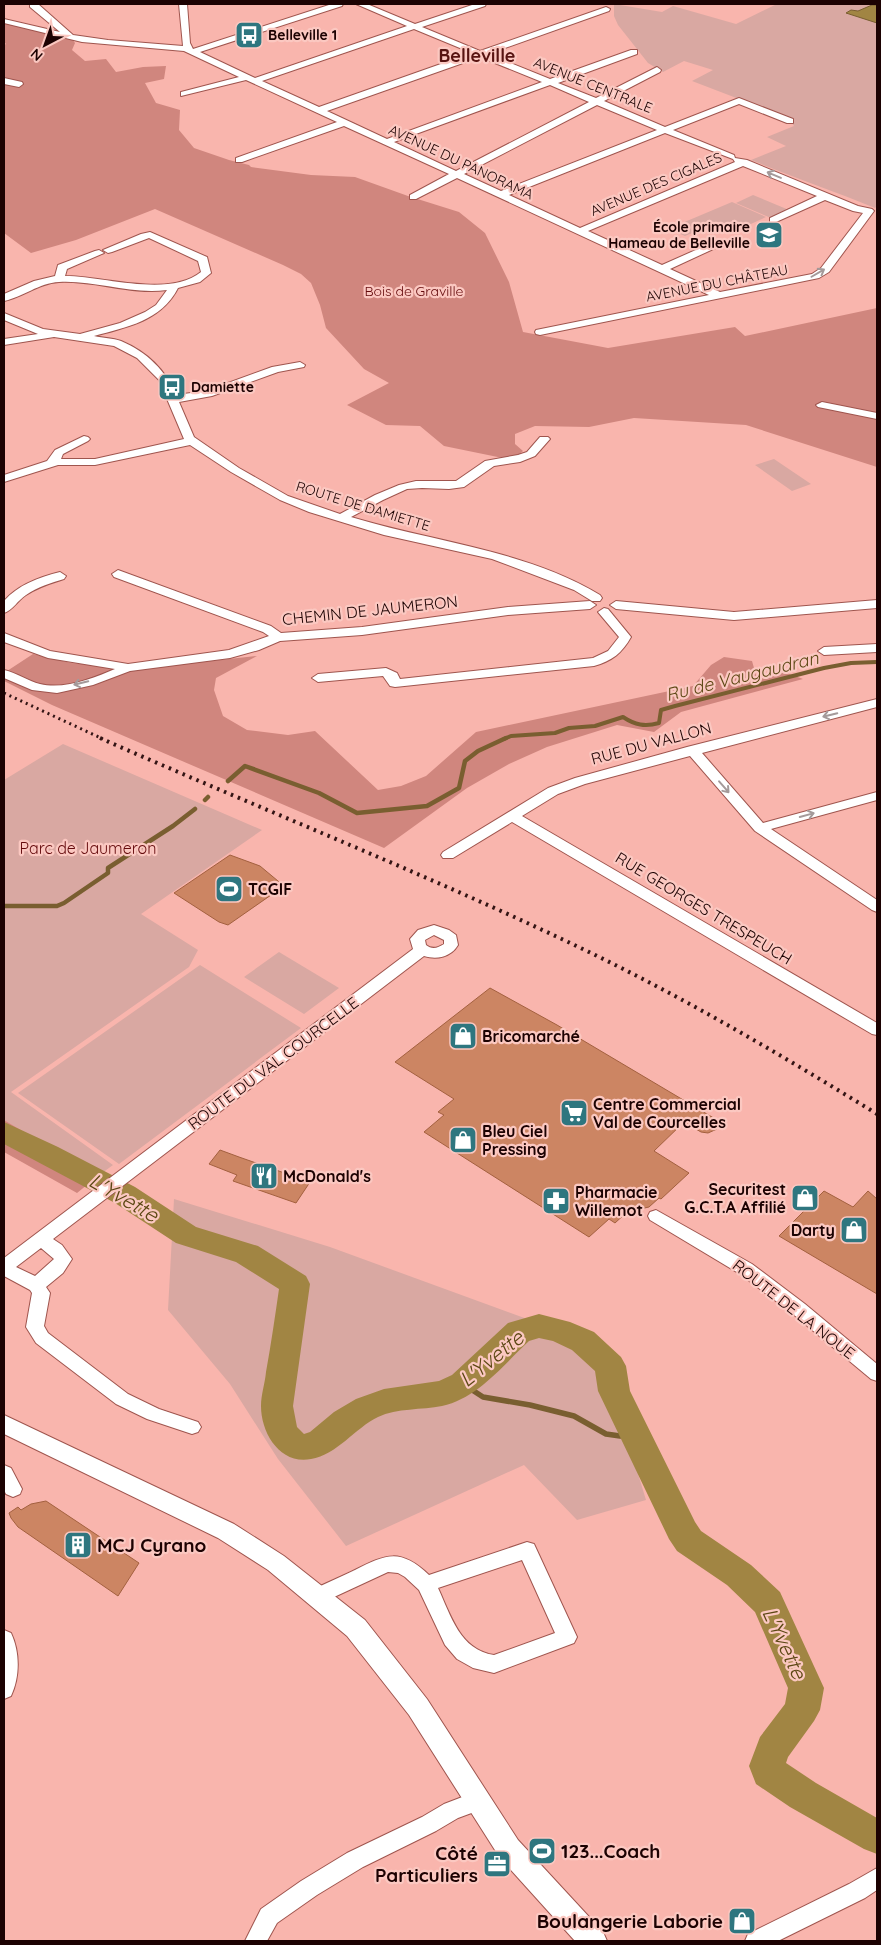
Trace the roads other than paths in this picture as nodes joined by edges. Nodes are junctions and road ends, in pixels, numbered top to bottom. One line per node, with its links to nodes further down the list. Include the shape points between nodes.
1 (34, 4): 9 (street)
2 (183, 4): 10 (street, via 186,44)
3 (339, 4): 10 (street)
4 (360, 4): 8 (street, AVENUE CENTRALE)
5 (482, 4): 8 (street)
6 (606, 10): 12 (street)
7 (4, 21): 9 (street)
8 (414, 26): 12 (street, AVENUE CENTRALE); 14 (street)
9 (71, 37): 10 (street)
10 (191, 49): 14 (street, AVENUE DU PANORAMA)
11 (634, 52): 16 (street)
12 (480, 53): 16 (street, AVENUE CENTRALE); 20 (street)
13 (657, 70): 19 (street)
14 (249, 79): 18 (street); 20 (street, AVENUE DU PANORAMA)
15 (4, 81): 17 (street)
16 (550, 82): 19 (street, AVENUE CENTRALE); 24 (street)
17 (19, 84)
18 (184, 94)
19 (596, 102): 23 (street, AVENUE CENTRALE); 27 (street)
20 (318, 111): 22 (street, AVENUE DU PANORAMA)
21 (790, 121): 23 (street, via 739,101)
22 (343, 123): 24 (street, AVENUE DU PANORAMA); 25 (street)
23 (666, 130): 26 (street, AVENUE CENTRALE); 29 (street)
24 (386, 142): 27 (street, AVENUE DU PANORAMA)
25 (239, 160)
26 (737, 160): 28 (street, AVENUE CENTRALE, one-way to 26); 34 (street, AVENUE DES CIGALES)
27 (457, 175): 29 (street, AVENUE DU PANORAMA); 31 (street)
28 (808, 189): 30 (street, AVENUE CENTRALE); 32 (street, AVENUE CENTRALE, via 828,190 863,205)
29 (500, 195): 34 (street, AVENUE DU PANORAMA)
30 (826, 196): 32 (street, AVENUE CENTRALE); 33 (street)
31 (413, 197)
32 (869, 211): 39 (street, AVENUE DU CHÂTEAU, one-way to 32, via 815,276 825,270)
33 (773, 220)
34 (578, 232): 36 (street, AVENUE DU PANORAMA)
35 (719, 243): 36 (street)
36 (662, 269): 39 (street, AVENUE DU PANORAMA)
37 (59, 279): 38 (street, via 134,288); 38 (street, via 62,267 150,235 203,259 206,273 201,278); 40 (street)
38 (175, 285): 44 (street, via 156,311)
39 (720, 296): 42 (street, AVENUE DU CHÂTEAU)
40 (4, 298)
41 (4, 316): 43 (street, via 41,332)
42 (540, 332)
43 (57, 335): 44 (street); 45 (street)
44 (78, 338): 47 (street, via 117,343 141,356 164,379)
45 (4, 342)
46 (300, 365): 47 (street, via 276,369 208,394)
47 (174, 399): 52 (street)
48 (822, 405): 49 (street)
49 (877, 416)
50 (84, 439): 53 (street, via 59,452)
51 (544, 439): 55 (street, via 531,454 490,463 457,485 403,486)
52 (192, 441): 53 (street, via 110,459); 55 (street, ROUTE DE DAMIETTE, via 284,498)
53 (52, 463): 54 (street)
54 (4, 479)
55 (341, 518): 58 (street, ROUTE DE DAMIETTE, via 496,556 578,587)
56 (118, 574): 64 (street, via 267,629)
57 (60, 576): 61 (street, via 25,589)
58 (593, 601): 60 (street, via 609,598); 62 (street, via 596,610); 64 (street, CHEMIN DE JAUMERON, via 362,631)
59 (877, 604): 60 (street, via 734,616)
60 (616, 605): 62 (street)
61 (4, 609)
62 (604, 612): 70 (street, via 625,637 604,660 394,683 386,672)
63 (4, 637): 68 (street, CHEMIN DE JAUMERON, via 53,656)
64 (278, 637): 68 (street, CHEMIN DE JAUMERON, via 230,654)
65 (877, 648): 66 (street)
66 (824, 651)
67 (4, 662): 69 (street, CHEMIN DE JAUMERON, via 8,665)
68 (127, 668): 69 (street, CHEMIN DE JAUMERON, one-way to 69, via 63,688 33,686)
69 (6, 675)
70 (318, 678)
71 (877, 703): 72 (street, RUE DU VALLON, one-way to 72)
72 (692, 750): 74 (street, RUE DU VALLON, via 580,780 553,791); 75 (street, one-way to 75)
73 (877, 796): 75 (street, one-way to 73)
74 (513, 817): 76 (street, RUE DU VALLON); 79 (street, RUE GEORGES TRESPEUCH)
75 (760, 828): 77 (street)
76 (448, 855)
77 (877, 907)
78 (422, 950): 81 (street, ROUTE DU VAL COURCELLE)
79 (877, 1030)
80 (656, 1216): 84 (street, ROUTE DE LA NOUE, via 746,1269)
81 (41, 1239): 82 (street); 83 (street, via 63,1259)
82 (4, 1268): 83 (street)
83 (36, 1285): 86 (street, via 41,1293 35,1327 42,1338 122,1399)
84 (877, 1374)
85 (4, 1424): 90 (main road, via 226,1531)
86 (192, 1427)
87 (4, 1473): 88 (street)
88 (13, 1489)
89 (426, 1584): 89 (street, via 452,1639 464,1653 480,1662 494,1664 567,1637 527,1550); 90 (street, via 401,1565 386,1564)
90 (319, 1596): 93 (main road, via 356,1628 418,1707)
91 (4, 1638): 92 (street, via 7,1645)
92 (4, 1690)
93 (478, 1801): 95 (street, via 451,1811 309,1888 269,1916); 96 (main road, via 509,1849)
94 (877, 1878): 97 (street)
95 (256, 1941)
96 (593, 1941)
97 (756, 1941)

